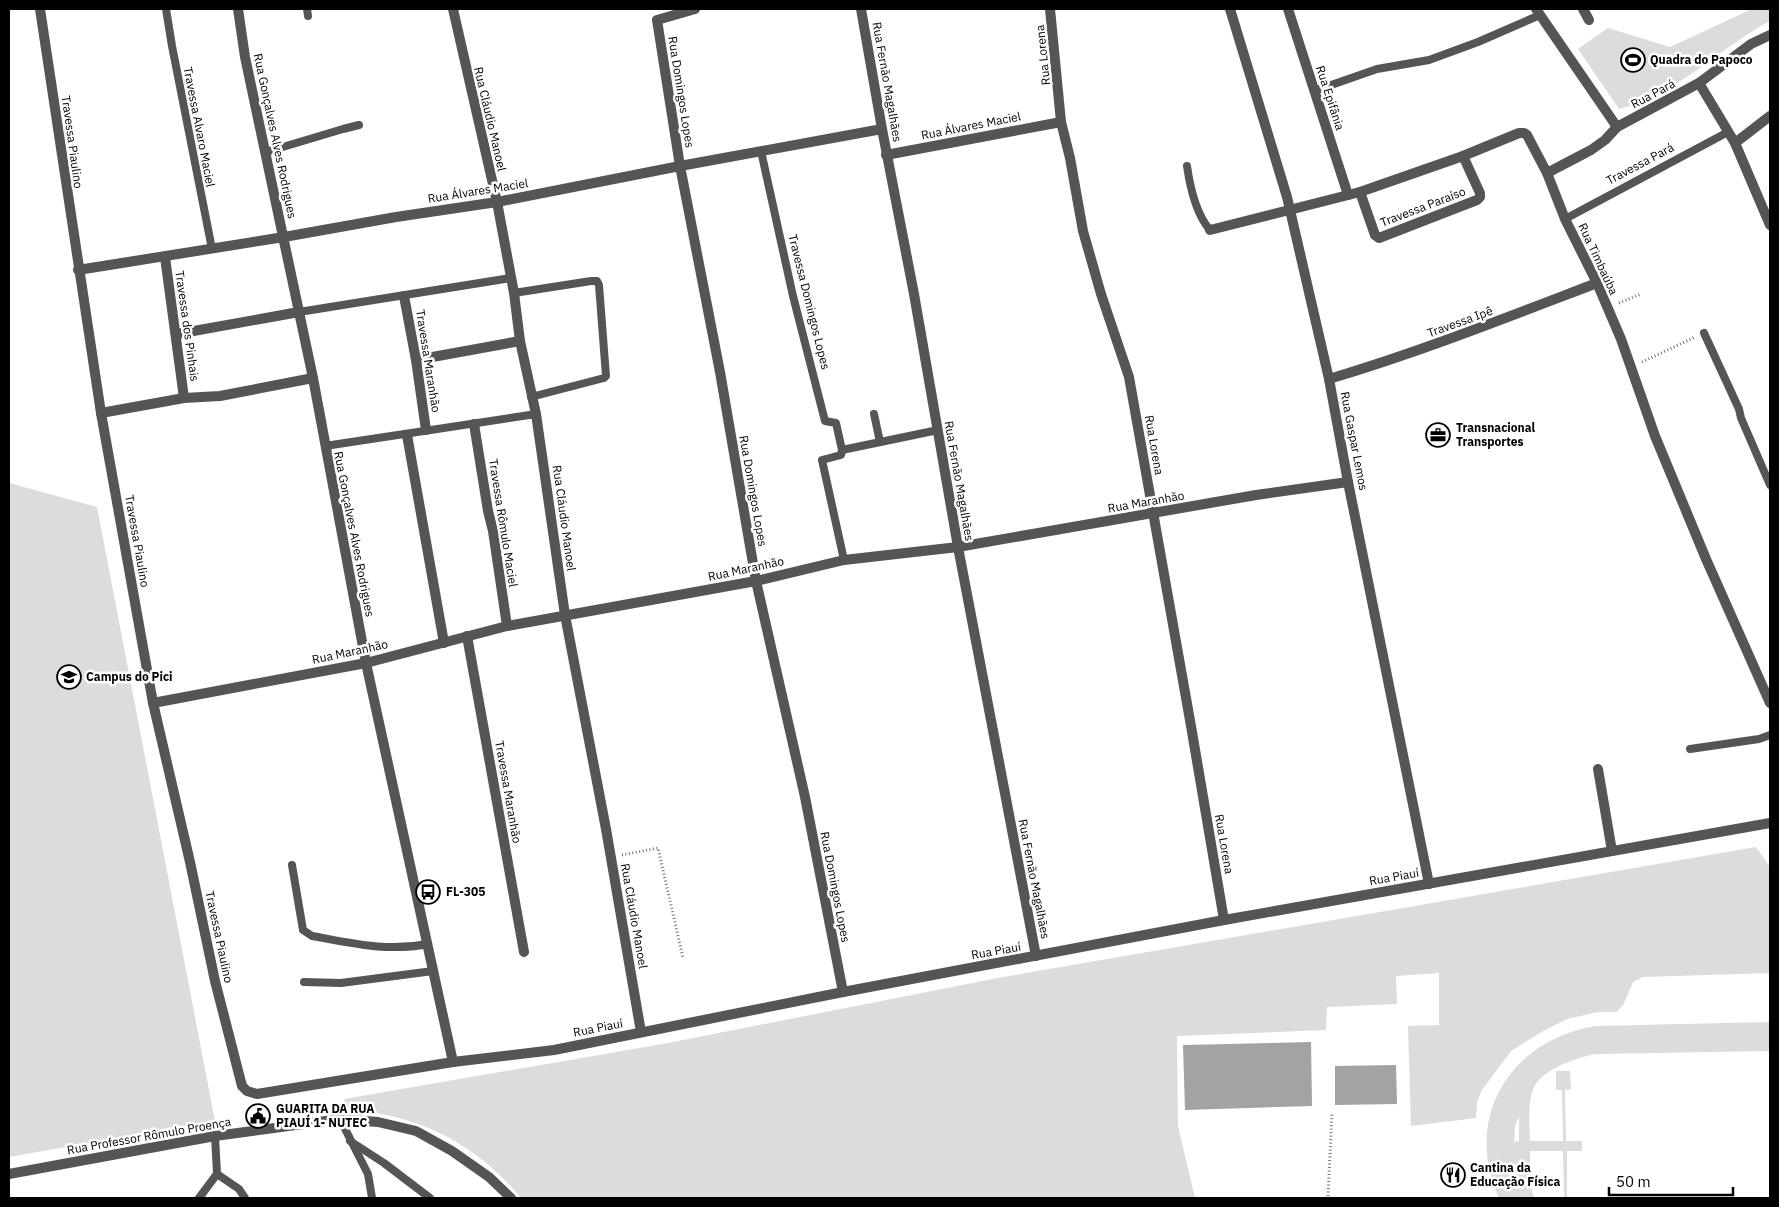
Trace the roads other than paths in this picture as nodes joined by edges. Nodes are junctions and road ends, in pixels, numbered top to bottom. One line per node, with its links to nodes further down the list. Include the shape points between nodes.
1 (40, 9): 40 (street, Travessa Piaulino)
2 (166, 9): 38 (lane, Travessa Alvaro Maciel)
3 (238, 9): 24 (street, Rua Gonçalves Alves Rodrigues)
4 (453, 9): 32 (street, Rua Cláudio Manoel)
5 (695, 9): 27 (street, Rua Domingos Lopes, via 657,20)
6 (861, 9): 20 (street, Rua Fernão Magalhães)
7 (1050, 9): 17 (street, Rua Lorena)
8 (1230, 9): 33 (street, Rua Gaspar Lemos)
9 (1288, 9): 15 (street, Rua Epifânia)
10 (1583, 9): 12 (street)
11 (1538, 12): 15 (lane, via 1478,42 1429,60 1377,69); 19 (street)
12 (1589, 20)
13 (1770, 35): 14 (street, Rua Pará, via 1751,44)
14 (1699, 83): 19 (street, Rua Pará); 21 (street)
15 (1314, 91): 31 (street, Rua Epifânia)
16 (1770, 116): 22 (street)
17 (1061, 122): 25 (street, Rua Álvares Maciel); 66 (street, Rua Lorena, via 1083,231 1129,377)
18 (359, 125): 24 (lane)
19 (1617, 127): 29 (street, Rua Pará, via 1591,150)
20 (882, 129): 23 (street, Rua Álvares Maciel); 25 (street, Rua Fernão Magalhães)
21 (1728, 132): 22 (street); 34 (lane, Travessa Pará)
22 (1735, 143): 35 (street)
23 (761, 151): 27 (street, Rua Álvares Maciel); 63 (lane, Travessa Domingos Lopes, via 825,421 836,423)
24 (266, 152): 37 (street, Rua Gonçalves Alves Rodrigues)
25 (886, 155): 59 (street, Rua Fernão Magalhães)
26 (1463, 156): 29 (street, Rua Timbaúba, via 1524,133); 30 (street, Rua Timbaúba); 30 (street, Travessa Paraíso, via 1480,192 1477,200 1379,238 1375,235)
27 (680, 166): 32 (street, Rua Álvares Maciel); 69 (street, Rua Domingos Lopes)
28 (1187, 166): 36 (lane, via 1202,221)
29 (1547, 173): 34 (street, Rua Timbaúba)
30 (1360, 192): 31 (street, Rua Timbaúba)
31 (1348, 195): 33 (street, Rua Timbaúba)
32 (496, 202): 37 (street, Rua Álvares Maciel); 41 (street, Rua Cláudio Manoel)
33 (1290, 210): 36 (street, Rua Timbaúba); 51 (street, Rua Gaspar Lemos)
34 (1565, 218): 42 (street, Rua Timbaúba)
35 (1770, 225)
36 (1210, 230)
37 (284, 237): 38 (street, Rua Álvares Maciel); 45 (street, Rua Gonçalves Alves Rodrigues)
38 (212, 249): 39 (street, Rua Álvares Maciel)
39 (166, 257): 40 (street, Rua Álvares Maciel); 47 (street, Travessa dos Pinhais)
40 (78, 270): 54 (street, Travessa Piaulino)
41 (511, 278): 43 (street, Rua Cláudio Manoel); 44 (lane)
42 (1596, 284): 51 (street, Travessa Ipê, via 1450,340); 76 (street, Rua Timbaúba, via 1621,339 1706,560)
43 (514, 293): 48 (street, Rua Cláudio Manoel); 52 (lane, via 591,281 597,281 599,285 606,376)
44 (404, 296): 45 (lane); 49 (street, Travessa Maranhão)
45 (299, 312): 47 (street); 50 (street, Rua Gonçalves Alves Rodrigues)
46 (1704, 333): 65 (lane)
47 (177, 334): 53 (street, Travessa dos Pinhais)
48 (520, 341): 49 (street); 52 (street, Rua Cláudio Manoel)
49 (416, 360): 58 (street, Travessa Maranhão)
50 (313, 378): 53 (street, via 220,396); 62 (street, Rua Gonçalves Alves Rodrigues)
51 (1329, 379): 64 (street, Rua Gaspar Lemos)
52 (531, 397): 55 (street, Rua Cláudio Manoel)
53 (184, 398): 54 (street)
54 (101, 412): 75 (street, Travessa Piaulino)
55 (536, 414): 57 (lane); 70 (street, Rua Cláudio Manoel)
56 (874, 414): 61 (lane)
57 (474, 424): 58 (lane); 71 (street, Travessa Rômulo Maciel)
58 (426, 430): 60 (lane)
59 (938, 430): 61 (lane); 67 (street, Rua Fernão Magalhães)
60 (407, 435): 62 (lane); 73 (street)
61 (880, 442): 63 (lane)
62 (325, 446): 74 (street, Rua Gonçalves Alves Rodrigues)
63 (842, 450): 68 (lane, via 840,455 822,460)
64 (1348, 482): 66 (street, Rua Maranhão); 83 (street, Rua Gaspar Lemos)
65 (1770, 485)
66 (1154, 513): 67 (street, Rua Maranhão); 84 (street, Rua Lorena)
67 (958, 547): 68 (street, Rua Maranhão); 87 (street, Rua Fernão Magalhães)
68 (844, 560): 69 (street, Rua Maranhão)
69 (756, 581): 70 (street, Rua Maranhão); 90 (street, Rua Domingos Lopes, via 805,798)
70 (565, 615): 71 (street, Rua Maranhão); 91 (street, Rua Cláudio Manoel)
71 (506, 626): 72 (street, Rua Maranhão)
72 (467, 636): 73 (street, Rua Maranhão); 86 (street, Travessa Maranhão)
73 (444, 643): 74 (street, Rua Maranhão)
74 (366, 663): 75 (street, Rua Maranhão); 85 (street, Rua Gonçalves Alves Rodrigues)
75 (153, 703): 93 (street, Travessa Piaulino)
76 (1770, 703)
77 (1770, 735): 78 (lane)
78 (1690, 749)
79 (1598, 769): 81 (street)
80 (1770, 823): 81 (street, Rua Piauí)
81 (1612, 851): 83 (street, Rua Piauí)
82 (292, 865): 85 (lane, via 303,930 312,936 375,948)
83 (1430, 884): 84 (street, Rua Piauí)
84 (1224, 920): 87 (street, Rua Piauí)
85 (428, 944): 88 (street, Rua Gonçalves Alves Rodrigues)
86 (524, 952)
87 (1036, 956): 90 (street, Rua Piauí)
88 (433, 971): 89 (lane, via 341,983); 92 (street, Rua Gonçalves Alves Rodrigues)
89 (304, 982)
90 (843, 992): 91 (street, Rua Piauí)
91 (641, 1032): 92 (street, Rua Piauí, via 554,1050)
92 (453, 1062): 93 (street, Rua Piauí, via 257,1094 247,1092)
93 (238, 1073)
94 (340, 1120): 95 (street, Rua Professor Rômulo Proença); 96 (lane); 103 (street, Rua Professor Rômulo Proença, via 378,1122 416,1131 489,1177)
95 (216, 1136): 97 (street, Rua Professor Rômulo Proença); 98 (lane)
96 (350, 1141): 101 (lane, via 368,1174); 102 (lane)
97 (9, 1174)
98 (217, 1174): 99 (lane); 100 (lane, via 240,1189)
99 (199, 1198)
100 (245, 1198)
101 (372, 1198)
102 (430, 1198)
103 (511, 1198)

